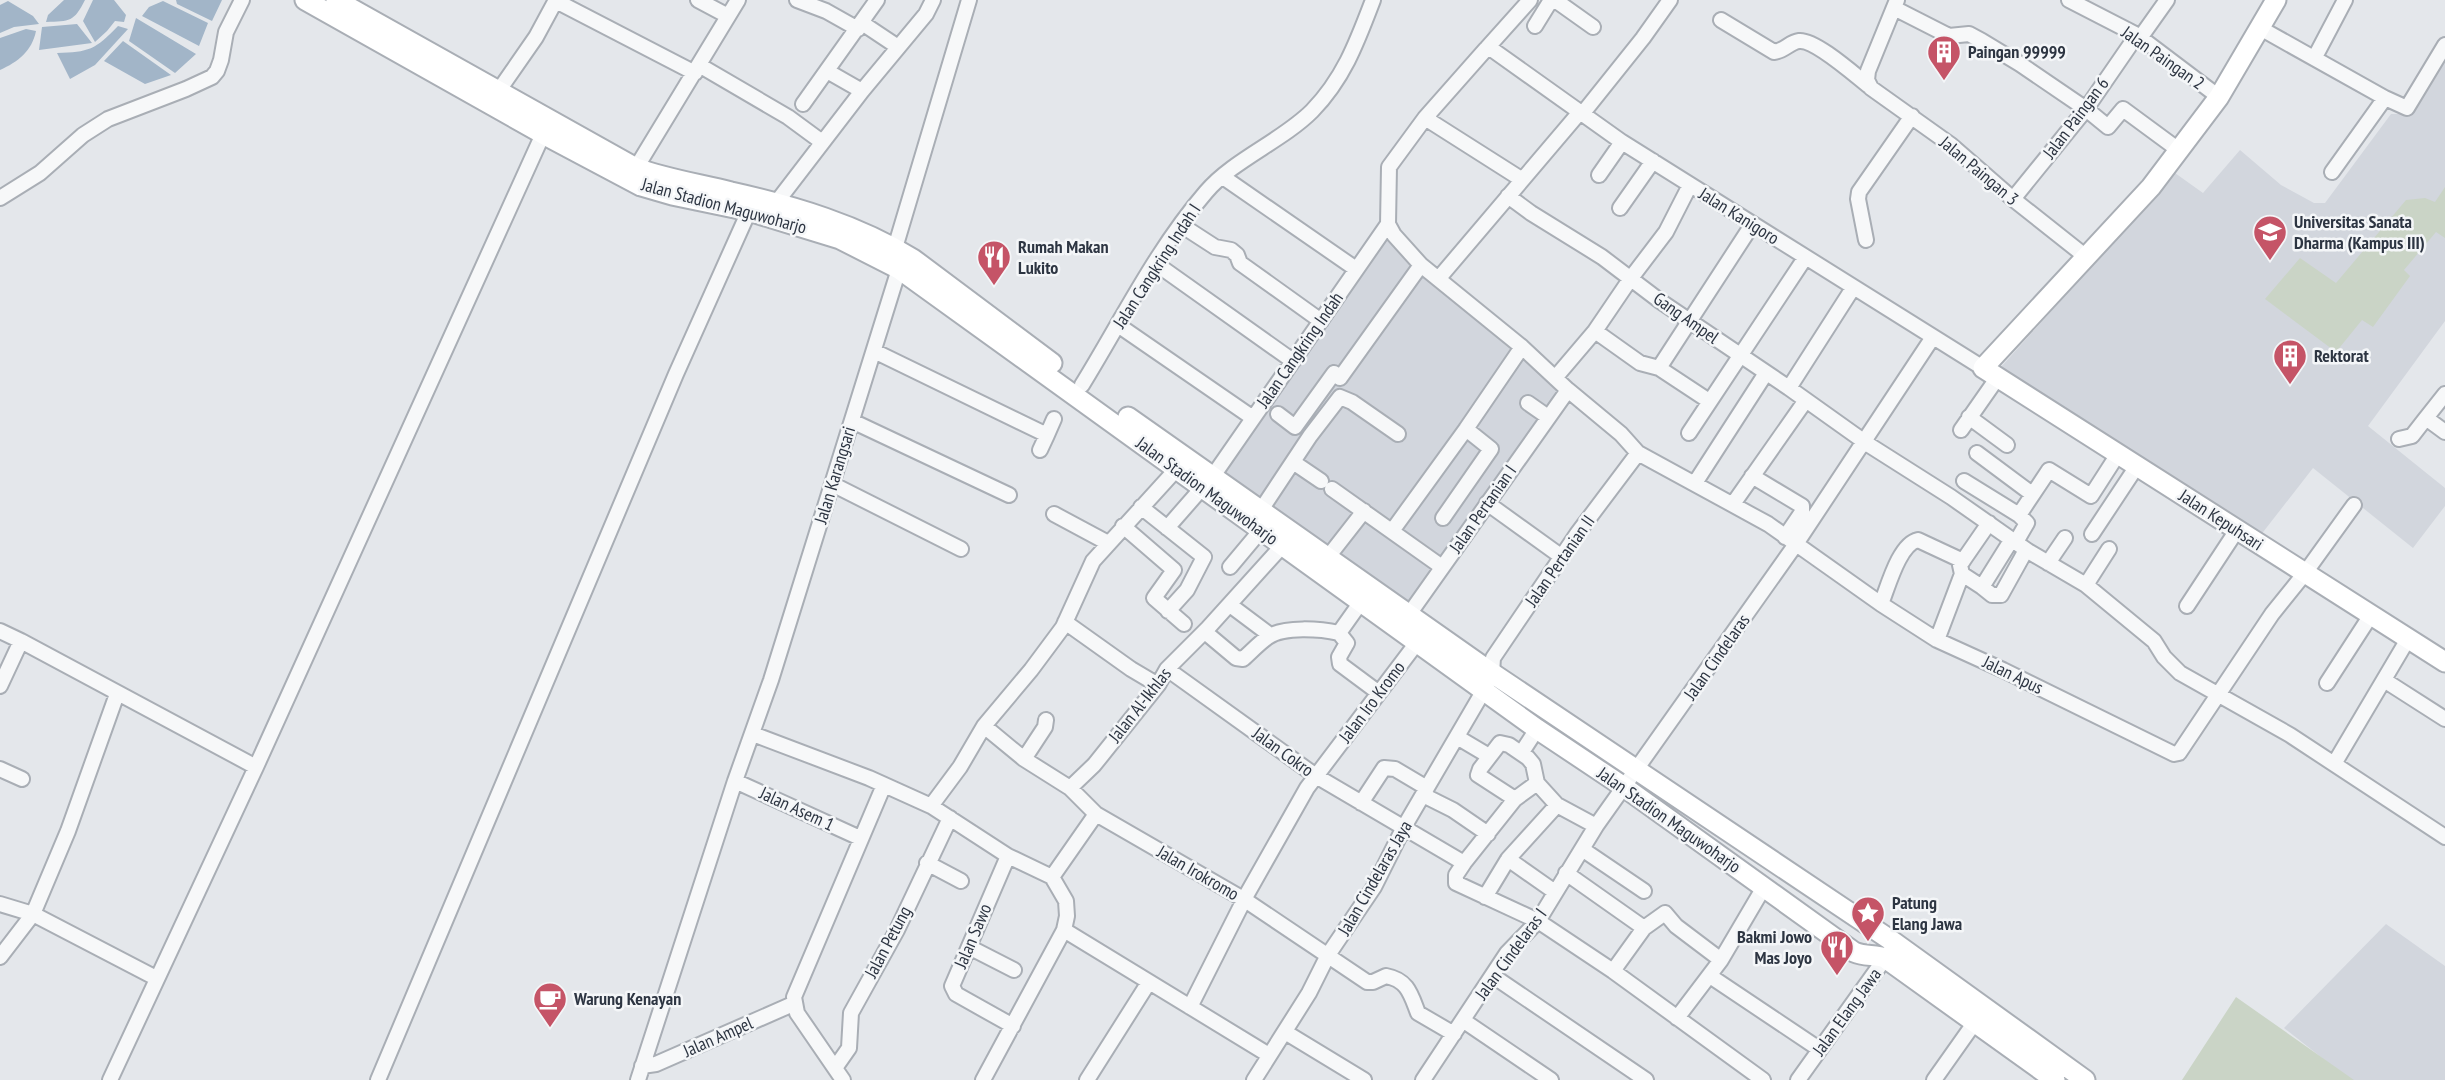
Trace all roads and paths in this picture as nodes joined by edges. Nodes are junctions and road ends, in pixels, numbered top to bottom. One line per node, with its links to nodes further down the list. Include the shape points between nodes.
1 (242, 0): 55 (street, via 212,77 108,119)
2 (305, 0): 35 (main road, Jalan Stadion Maguwoharjo)
3 (336, 0): 35 (main road, Jalan Stadion Maguwoharjo)
4 (698, 0): 20 (street)
5 (738, 0): 20 (street)
6 (797, 0): 22 (street)
7 (877, 0): 22 (street)
8 (933, 0): 28 (street)
9 (1373, 0): 51 (street, Jalan Cangkring Indah I, via 1352,56 1311,111)
10 (1530, 0): 29 (street)
11 (1553, 0): 23 (street); 24 (street)
12 (1670, 0): 40 (street)
13 (2069, 0): 26 (street, Jalan Paingan 2)
14 (2167, 0): 26 (street, Jalan Paingan 6)
15 (2276, 0): 25 (main road)
16 (2345, 0): 30 (street)
17 (556, 1): 31 (street); 35 (street)
18 (966, 1): 65 (street)
19 (1896, 4): 33 (street, via 1868,71); 39 (street, via 1949,36 1969,34)
20 (728, 16): 31 (street)
21 (1721, 20): 33 (street, Jalan Paingan 3, via 1774,52 1800,41 1810,43)
22 (860, 26): 28 (street); 32 (street)
23 (1535, 26)
24 (1593, 27)
25 (2260, 28): 30 (street); 36 (main road)
26 (2138, 37): 36 (street, Jalan Paingan 2); 39 (street, Jalan Paingan 6)
27 (2445, 45): 37 (street, via 2407,108)
28 (898, 47): 34 (street)
29 (1486, 48): 40 (street, Jalan Kanigoro); 42 (street)
30 (2315, 57): 37 (street)
31 (697, 69): 44 (street, via 789,117); 48 (street)
32 (827, 71): 34 (street); 38 (street)
33 (1870, 87): 41 (street, Jalan Paingan 3)
34 (862, 91): 44 (street)
35 (494, 97): 43 (main road, Jalan Stadion Maguwoharjo); 48 (main road, Jalan Stadion Maguwoharjo)
36 (2219, 97): 46 (main road)
37 (2385, 98): 49 (street)
38 (803, 104)
39 (2086, 109): 46 (street, via 2108,127 2123,108); 56 (street, Jalan Paingan 6)
40 (1581, 113): 45 (street, Jalan Kanigoro); 52 (street)
41 (1912, 116): 56 (street, Jalan Paingan 3); 64 (street, via 1859,192)
42 (1425, 118): 52 (street); 60 (street, via 1389,167)
43 (543, 134): 59 (main road, Jalan Stadion Maguwoharjo, via 641,186); 195 (street)
44 (822, 142): 57 (street)
45 (1622, 142): 47 (street, Jalan Kanigoro); 50 (street)
46 (2180, 151): 66 (main road)
47 (1653, 161): 53 (street, Jalan Kanigoro); 58 (street)
48 (636, 168): 57 (main road, Jalan Stadion Maguwoharjo)
49 (2332, 173)
50 (1599, 175)
51 (1223, 177): 61 (street, Jalan Cangkring Indah I); 71 (street)
52 (1521, 179): 54 (street)
53 (1690, 185): 62 (street, Jalan Kanigoro); 73 (street, via 1666,232)
54 (1508, 196): 72 (street); 73 (street, Gang Ampel)
55 (0, 198)
56 (2013, 199): 66 (street, Jalan Paingan 3)
57 (776, 203): 63 (main road, Jalan Stadion Maguwoharjo)
58 (1620, 208)
59 (750, 211): 63 (main road, Jalan Stadion Maguwoharjo); 261 (street, via 676,373)
60 (1388, 224): 69 (street, Jalan Apus); 71 (street, Jalan Cangkring Indah)
61 (1181, 225): 68 (street, Jalan Cangkring Indah I); 76 (street, via 1217,248 1231,250 1240,263)
62 (1752, 225): 67 (street, Jalan Kanigoro); 77 (street)
63 (843, 232): 65 (main road, Jalan Stadion Maguwoharjo); 70 (main road, Jalan Stadion Maguwoharjo)
64 (1866, 240)
65 (895, 247): 75 (main road, Jalan Stadion Maguwoharjo)
66 (2085, 256): 86 (main road)
67 (1805, 258): 74 (street, Jalan Kanigoro); 83 (street)
68 (1155, 263): 78 (street, Jalan Cangkring Indah I); 84 (street)
69 (1421, 265): 72 (street, Jalan Apus); 103 (street, via 1340,377 1334,373)
70 (900, 269): 75 (main road, Jalan Stadion Maguwoharjo); 82 (street, Jalan Karangsari)
71 (1356, 269): 76 (street, Jalan Cangkring Indah)
72 (1439, 278): 81 (street, Jalan Apus)
73 (1631, 278): 77 (street, Gang Ampel); 79 (street)
74 (1853, 288): 80 (street, Jalan Kanigoro); 90 (street)
75 (947, 293): 89 (main road, Jalan Stadion Maguwoharjo); 119 (main road, Jalan Stadion Maguwoharjo)
76 (1321, 321): 84 (street, Jalan Cangkring Indah)
77 (1689, 321): 83 (street, Gang Ampel); 85 (street)
78 (1118, 326): 89 (street, Jalan Cangkring Indah I); 99 (street)
79 (1595, 331): 85 (street, via 1640,363); 88 (street)
80 (1933, 337): 86 (street, Jalan Kanigoro); 112 (street)
81 (1521, 347): 88 (street, Jalan Apus); 104 (street)
82 (874, 352): 102 (street, Jalan Karangsari); 108 (street)
83 (1740, 356): 87 (street, Gang Ampel); 94 (street)
84 (1293, 361): 99 (street, Jalan Cangkring Indah)
85 (1659, 368): 94 (street)
86 (1990, 372): 98 (street); 117 (main road, Jalan Kepuhsari)
87 (1766, 373): 90 (street, Gang Ampel); 124 (street)
88 (1555, 378): 91 (street, Jalan Apus)
89 (1082, 384): 119 (main road, Jalan Stadion Maguwoharjo)
90 (1789, 388): 93 (street, Gang Ampel)
91 (1567, 390): 97 (street, Jalan Pertanian I); 115 (street, Jalan Apus)
92 (2445, 394): 100 (street)
93 (1806, 400): 112 (street, Gang Ampel); 121 (street)
94 (1709, 401): 107 (street)
95 (1528, 403): 97 (street)
96 (1278, 414): 103 (street)
97 (1548, 417): 128 (street, Jalan Pertanian I)
98 (1969, 417): 105 (street); 113 (street)
99 (1253, 418): 123 (street, Jalan Cangkring Indah)
100 (2426, 418): 106 (street); 111 (street, via 2412,436)
101 (1054, 419): 108 (street)
102 (852, 421): 125 (street, Jalan Karangsari); 127 (street)
103 (1295, 427): 110 (street)
104 (1466, 429): 135 (street, via 1491,449); 141 (street)
105 (1961, 430)
106 (2445, 432)
107 (1689, 433)
108 (1047, 435): 114 (street)
109 (1398, 435): 110 (street, via 1340,397)
110 (1310, 436): 118 (street)
111 (2399, 439)
112 (1863, 440): 137 (street, Gang Ampel); 144 (street)
113 (2007, 446)
114 (1040, 450)
115 (1637, 453): 124 (street, Jalan Apus); 151 (street, Jalan Pertanian II)
116 (1977, 453): 126 (street)
117 (2118, 454): 120 (main road, Jalan Kepuhsari); 126 (street, via 2091,496 2049,470)
118 (1293, 462): 132 (street); 136 (street)
119 (1181, 463): 123 (main road, Jalan Stadion Maguwoharjo); 131 (street)
120 (2137, 466): 140 (main road, Jalan Kepuhsari); 142 (street)
121 (1752, 476): 129 (street); 144 (street, via 1802,506)
122 (1964, 481): 134 (street)
123 (1207, 482): 136 (main road, Jalan Stadion Maguwoharjo); 139 (street, Jalan Cangkring Indah)
124 (1695, 483): 129 (street, Jalan Apus)
125 (832, 484): 148 (street); 189 (street, Jalan Karangsari)
126 (2032, 494): 134 (street)
127 (1009, 495)
128 (1487, 503): 151 (street); 154 (street, Jalan Pertanian I)
129 (1733, 505): 144 (street, Jalan Apus)
130 (2354, 505): 156 (street)
131 (1141, 507): 138 (street); 139 (street)
132 (1364, 511): 141 (street); 150 (street)
133 (1054, 514): 145 (street)
134 (2019, 515): 146 (street, via 2027,523)
135 (1443, 518)
136 (1261, 520): 147 (main road, Jalan Stadion Maguwoharjo); 150 (main road, Jalan Stadion Maguwoharjo); 153 (street)
137 (1989, 523): 146 (street, Gang Ampel); 155 (street)
138 (1123, 526): 145 (street); 162 (street, via 1174,570 1154,598)
139 (1167, 528): 162 (street, via 1204,557 1188,590)
140 (2237, 530): 156 (main road, Jalan Kepuhsari); 161 (street)
141 (1392, 531): 154 (street)
142 (2092, 534)
143 (2065, 538): 152 (street)
144 (1791, 540): 159 (street, Jalan Apus); 197 (street, Jalan Cindelaras)
145 (1108, 542): 165 (street, via 1093,561)
146 (2018, 544): 152 (street, Gang Ampel); 155 (street, via 1982,587)
147 (1283, 545): 158 (main road, Jalan Stadion Maguwoharjo); 160 (street, Jalan Al-Ikhlas)
148 (961, 549)
149 (2109, 550): 157 (street)
150 (1328, 557): 164 (main road, Jalan Stadion Maguwoharjo)
151 (1562, 557): 178 (street, Jalan Pertanian II, via 1493,658)
152 (2048, 563): 157 (street, Gang Ampel)
153 (1230, 567)
154 (1442, 567): 164 (street, Jalan Pertanian I)
155 (1962, 567): 159 (street, via 1914,540 1905,547); 173 (street)
156 (2305, 573): 163 (main road, Jalan Kepuhsari); 184 (street)
157 (2086, 585): 184 (street, Gang Ampel, via 2154,641 2180,673)
158 (1361, 602): 164 (main road, Jalan Stadion Maguwoharjo); 169 (street)
159 (1881, 604): 173 (street, Jalan Apus)
160 (1230, 605): 168 (street, Jalan Al-Ikhlas); 170 (street)
161 (2187, 606)
162 (1168, 611): 166 (street)
163 (2371, 615): 172 (main road, Jalan Kepuhsari); 179 (street)
164 (1404, 621): 171 (main road, Jalan Stadion Maguwoharjo)
165 (1065, 622): 180 (street); 187 (street)
166 (1185, 624)
167 (0, 631): 174 (street)
168 (1205, 632): 170 (street, via 1240,659); 176 (street, Jalan Al-Ikhlas)
169 (1339, 634): 170 (street, via 1321,629); 182 (street, via 1347,643 1340,664)
170 (1270, 635)
171 (1422, 635): 178 (main road, Jalan Stadion Maguwoharjo); 182 (street, Jalan Iro Kromo)
172 (2408, 639): 175 (main road, Jalan Kepuhsari); 177 (street)
173 (1937, 640): 184 (street, Jalan Apus, via 2174,754)
174 (21, 641): 181 (street); 183 (street)
175 (2445, 662)
176 (1167, 669): 180 (street, Jalan Al-Ikhlas); 198 (street, Jalan Cokro)
177 (2385, 680): 185 (street); 194 (street)
178 (1488, 681): 188 (main road, Jalan Stadion Maguwoharjo); 190 (street, Jalan Cindelaras Jaya); 197 (main road, Jalan Stadion Maguwoharjo)
179 (2327, 683)
180 (1158, 685): 204 (street, Jalan Al-Ikhlas)
181 (0, 686)
182 (1379, 693): 198 (street, Jalan Iro Kromo)
183 (117, 694): 195 (street); 231 (street)
184 (2218, 694): 194 (street, Gang Ampel)
185 (2445, 719)
186 (1046, 720): 193 (street)
187 (984, 726): 193 (street); 209 (street)
188 (1537, 729): 191 (street); 203 (main road, Jalan Stadion Maguwoharjo)
189 (753, 734): 200 (street, Jalan Karangsari); 202 (street)
190 (1457, 737): 192 (street); 205 (street, Jalan Cindelaras Jaya)
191 (1522, 752): 192 (street, via 1500,743); 201 (street, via 1533,764)
192 (1489, 756): 206 (street, via 1479,776)
193 (1024, 759): 204 (street)
194 (2334, 764): 215 (street, Gang Ampel)
195 (256, 767): 246 (street)
196 (0, 769): 199 (street)
197 (1636, 769): 203 (street, Jalan Cindelaras); 233 (main road, Jalan Stadion Maguwoharjo)
198 (1316, 776): 207 (street, Jalan Cokro); 229 (street, Jalan Irokromo)
199 (22, 779)
200 (734, 781): 216 (street, Jalan Asem 1); 258 (street, Jalan Karangsari)
201 (1537, 783): 206 (street); 208 (street)
202 (884, 785): 209 (street); 216 (street)
203 (1624, 787): 212 (street, Jalan Cindelaras I); 225 (main road, Jalan Stadion Maguwoharjo)
204 (1070, 788): 210 (street, Jalan Irokromo)
205 (1425, 791): 207 (street, via 1395,769 1384,768); 213 (street, Jalan Cindelaras Jaya); 214 (street)
206 (1515, 799): 214 (street)
207 (1361, 803): 213 (street, Jalan Cokro)
208 (1557, 805): 212 (street); 219 (street)
209 (931, 806): 211 (street)
210 (1096, 814): 223 (street); 229 (street, Jalan Irokromo)
211 (950, 818): 218 (street); 220 (street, Jalan Petung)
212 (1596, 826): 217 (street, Jalan Cindelaras I)
213 (1404, 827): 221 (street, Jalan Cokro); 239 (street, Jalan Cindelaras Jaya, via 1368,897)
214 (1488, 834): 221 (street)
215 (2445, 837)
216 (860, 838): 248 (street)
217 (1582, 849): 222 (street, Jalan Cindelaras I); 226 (street)
218 (1008, 856): 223 (street); 237 (street, Jalan Sawo)
219 (1508, 859): 227 (street); 228 (street)
220 (927, 863): 224 (street); 259 (street, Jalan Petung, via 852,1012 849,1048)
221 (1464, 863): 228 (street, via 1456,883)
222 (1566, 873): 227 (street, Jalan Cindelaras I); 234 (street)
223 (1052, 877): 235 (street, via 1066,901)
224 (961, 881)
225 (1764, 887): 236 (main road, Jalan Stadion Maguwoharjo); 241 (street)
226 (1644, 891)
227 (1555, 892): 232 (street, Jalan Cindelaras I)
228 (1485, 897): 232 (street)
229 (1245, 900): 239 (street); 249 (street)
230 (0, 904): 231 (street)
231 (33, 914): 240 (street); 246 (street)
232 (1538, 921): 243 (street); 244 (street, Jalan Cindelaras I, via 1507,953)
233 (1861, 922): 236 (main road); 238 (main road, Jalan Stadion Maguwoharjo)
234 (1644, 928): 241 (street, via 1665,913); 243 (street)
235 (1063, 930): 247 (street); 253 (street)
236 (1845, 945): 238 (main road, Jalan Stadion Maguwoharjo, via 1861,955)
237 (969, 947): 242 (street); 253 (street, Jalan Sawo, via 952,986 954,992)
238 (1890, 951): 252 (main road, Jalan Stadion Maguwoharjo); 256 (street, Jalan Elang Jawa); 273 (main road, Jalan Stadion Maguwoharjo)
239 (1328, 955): 254 (street, Jalan Cindelaras Jaya); 255 (street, via 1370,983 1386,976 1402,983 1411,991 1418,1013)
240 (0, 957)
241 (1721, 960): 245 (street)
242 (1014, 970)
243 (1613, 971): 250 (street)
244 (1493, 976): 251 (street, Jalan Cindelaras I); 268 (street)
245 (1710, 976): 250 (street); 256 (street)
246 (156, 978): 260 (street)
247 (1149, 982): 249 (street); 263 (street)
248 (793, 1004): 258 (street, Jalan Ampel); 259 (street)
249 (1190, 1007): 257 (street)
250 (1677, 1018): 269 (street)
251 (1464, 1021): 255 (street, Jalan Cindelaras I); 267 (street)
252 (1975, 1022): 271 (street); 272 (main road, Jalan Stadion Maguwoharjo)
253 (1013, 1026): 262 (street)
254 (1285, 1032): 257 (street, Jalan Cindelaras Jaya); 265 (street)
255 (1454, 1034): 266 (street, Jalan Cindelaras I)
256 (1819, 1049): 270 (street, Jalan Elang Jawa)
257 (1269, 1055): 264 (street, Jalan Cindelaras Jaya)
258 (640, 1073)
259 (839, 1074)
260 (116, 1078)
261 (378, 1080)
262 (984, 1080)
263 (1087, 1080)
264 (1255, 1080)
265 (1364, 1080)
266 (1423, 1080)
267 (1551, 1080)
268 (1646, 1080)
269 (1763, 1080)
270 (1798, 1080)
271 (1934, 1080)
272 (2055, 1080)
273 (2085, 1080)

